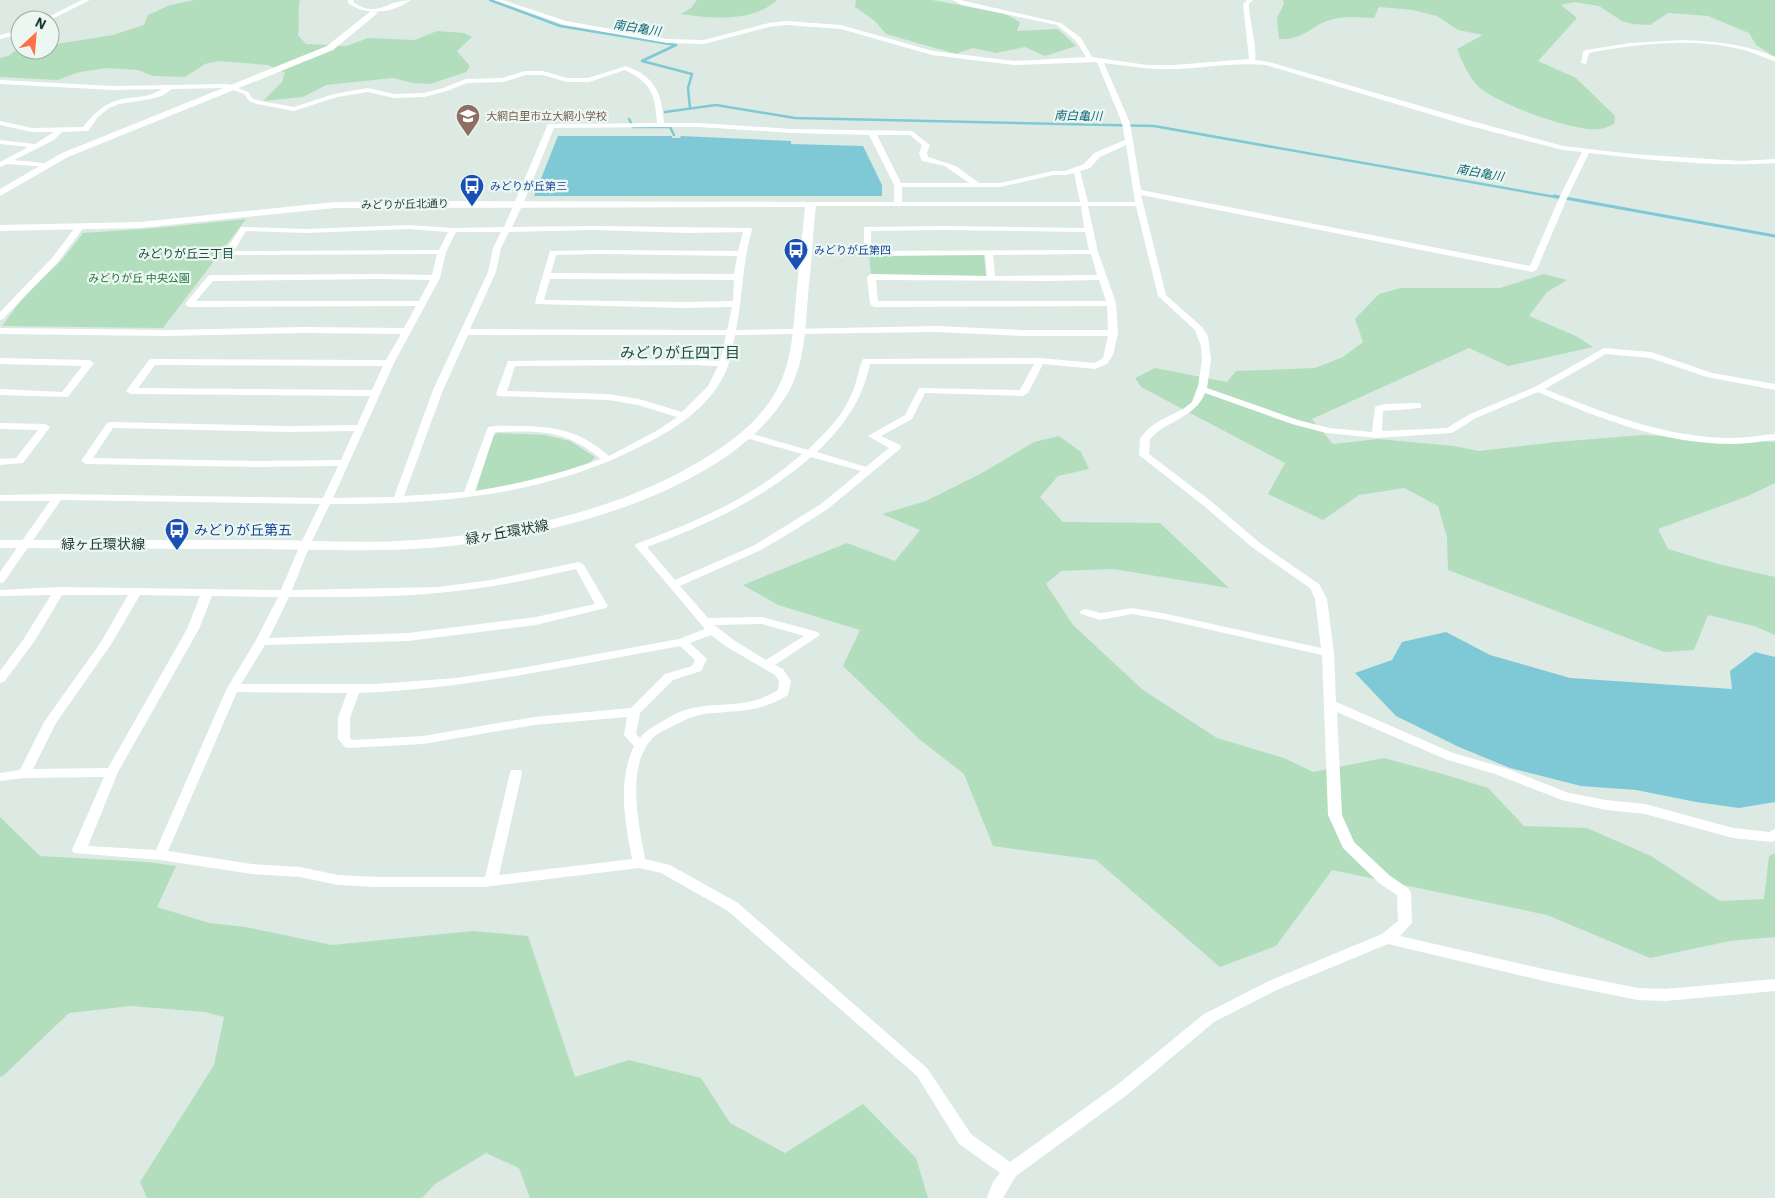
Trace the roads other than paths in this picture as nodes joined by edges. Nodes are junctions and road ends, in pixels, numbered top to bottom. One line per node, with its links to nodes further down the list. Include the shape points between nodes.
1 (87, 0): 7 (street)
2 (351, 0): 8 (street, via 356,7)
3 (408, 0): 8 (street)
4 (497, 0): 9 (street, via 565,23 666,41 704,42 769,25 793,24 841,27 932,53 1014,63)
5 (955, 0): 9 (street, via 1059,24 1075,36)
6 (1246, 1): 12 (street, via 1245,11 1254,49)
7 (60, 13)
8 (374, 13): 16 (street, via 330,48)
9 (1090, 59): 11 (street)
10 (1775, 59): 13 (street, via 1742,48 1676,42 1617,45 1586,52)
11 (1100, 61): 12 (street, via 1146,67); 21 (street, via 1126,123)
12 (1252, 61): 24 (street, via 1537,142)
13 (1584, 63)
14 (0, 82): 15 (street, via 83,87)
15 (170, 87): 16 (street); 19 (street, via 155,97 107,106 93,116 85,129)
16 (234, 88): 18 (street, via 246,92 251,100 259,103 294,109 336,95 368,90 394,96 424,95 466,81 503,80 525,73 543,73 572,81 589,80 626,68 644,76 658,95); 27 (street, via 94,142)
17 (0, 123): 19 (street, via 32,130)
18 (661, 126): 20 (street); 35 (street, via 551,126)
19 (61, 129): 23 (street)
20 (872, 133): 29 (street); 30 (street, via 912,134 926,145 925,159 954,166)
21 (1130, 141): 28 (street, via 1097,155 1087,166); 31 (street)
22 (0, 142): 23 (street)
23 (37, 146): 26 (street)
24 (1586, 152): 25 (street, via 1742,163); 31 (street, via 1533,269)
25 (1775, 162)
26 (2, 163): 27 (street)
27 (44, 166): 32 (street)
28 (1076, 171): 30 (street); 34 (street)
29 (898, 185): 30 (street); 33 (street)
30 (977, 186)
31 (1137, 192): 37 (street)
32 (0, 193)
33 (898, 203): 34 (street); 36 (street)
34 (1085, 203): 37 (street); 42 (street)
35 (519, 204): 36 (street, みどりが丘北通り); 39 (street, みどりが丘北通り, via 335,206); 41 (street)
36 (811, 204): 60 (street, 緑ヶ丘環状線)
37 (1139, 204): 67 (street, via 1162,296 1200,328 1204,336 1208,355)
38 (0, 228): 39 (street, みどりが丘北通り)
39 (80, 228): 55 (street, via 55,260)
40 (453, 230): 41 (street); 43 (street); 43 (street, via 409,227 306,231 244,229 228,253)
41 (505, 230): 46 (street, via 748,230); 58 (street, via 492,272)
42 (1089, 230): 44 (street); 45 (street, via 867,229 868,254)
43 (442, 252): 49 (street)
44 (1094, 252): 45 (street); 48 (street)
45 (989, 253): 51 (street)
46 (741, 254): 47 (street, via 553,254); 50 (street)
47 (547, 276): 50 (street); 53 (street, via 539,302)
48 (1104, 277): 51 (street); 54 (street)
49 (436, 278): 52 (street); 52 (street, via 380,275 211,278 189,304)
50 (738, 278): 53 (street)
51 (991, 278): 54 (street, via 871,277 874,304)
52 (422, 304): 57 (street)
53 (737, 304): 59 (street)
54 (1112, 304): 61 (street)
55 (0, 317)
56 (0, 331): 57 (street)
57 (407, 331): 64 (street)
58 (466, 332): 59 (street); 86 (street, via 438,390)
59 (730, 333): 60 (street); 65 (street)
60 (798, 333): 61 (street, via 936,329); 75 (street, 緑ヶ丘環状線, via 796,360 789,379 770,412)
61 (1114, 333): 63 (street, via 1107,361 1102,365)
62 (0, 361): 69 (street, via 89,363 65,395)
63 (1040, 361): 78 (street, via 866,361 860,387 846,414); 82 (street, via 1023,393 922,390 909,417 873,436 896,447)
64 (389, 363): 70 (street); 70 (street, via 152,362 131,391 204,390 311,395)
65 (724, 364): 72 (street, via 717,380); 72 (street, via 510,363 501,394 608,397 639,402)
66 (1775, 387): 68 (street, via 1710,375 1651,355 1604,351)
67 (1202, 389): 76 (street, via 1294,422 1329,431); 102 (street, via 1192,408 1158,425 1145,438 1144,455 1257,546 1315,586 1321,599)
68 (1538, 389): 76 (street, via 1473,416 1449,431); 77 (street, via 1614,421 1677,436 1733,441)
69 (0, 392)
70 (375, 393): 74 (street)
71 (1418, 406): 76 (street, via 1378,409)
72 (685, 416): 79 (street, via 642,444)
73 (0, 426): 80 (street, via 46,427 19,461)
74 (360, 428): 81 (street); 81 (street, via 110,425 86,461)
75 (746, 434): 78 (street); 90 (street, 緑ヶ丘環状線, via 698,468 660,488 573,520 464,541 412,545)
76 (1376, 435)
77 (1775, 437)
78 (809, 453): 82 (street); 92 (street, via 768,486 735,506 640,546)
79 (608, 460): 83 (street, via 518,488); 83 (street, via 586,442 566,434 539,429 491,429)
80 (0, 462)
81 (345, 463): 87 (street)
82 (866, 470): 92 (street, via 825,506 794,526 757,548)
83 (468, 494): 86 (street)
84 (58, 497): 85 (street); 87 (street); 89 (street)
85 (0, 498)
86 (398, 500): 87 (street)
87 (325, 501): 90 (street)
88 (0, 544): 89 (street, 緑ヶ丘環状線)
89 (25, 544): 90 (street, 緑ヶ丘環状線); 91 (street)
90 (305, 545): 97 (street)
91 (0, 580)
92 (674, 585): 99 (street)
93 (59, 590): 94 (street); 95 (street); 104 (street, via 28,642)
94 (0, 593)
95 (135, 593): 96 (street); 112 (street, via 106,644 50,722)
96 (207, 593): 97 (street); 110 (street, via 193,629)
97 (285, 594): 100 (street); 100 (street, via 440,590 579,565 602,606 536,621 408,637)
98 (1084, 612): 102 (street, via 1100,617 1132,611)
99 (708, 626): 101 (street); 103 (street); 103 (street, via 762,620 814,635)
100 (262, 642): 105 (street)
101 (682, 642): 106 (street, via 492,676); 108 (street, via 701,659 697,668 669,677)
102 (1328, 653): 107 (street)
103 (766, 665): 109 (street, via 779,672 785,681 784,692 776,698 745,709 693,712 650,734)
104 (0, 679)
105 (233, 688): 106 (street); 115 (street)
106 (354, 690): 108 (street, via 344,718 344,739 349,744 423,740 534,721)
107 (1329, 704): 114 (street, via 1449,756 1567,796 1645,809 1733,833 1772,837); 118 (street, via 1334,815 1348,845 1404,893 1405,923)
108 (634, 712): 109 (street, via 630,735)
109 (641, 746): 116 (street, via 633,766 630,807)
110 (112, 772): 112 (street); 115 (street, via 79,850)
111 (516, 773): 117 (street)
112 (24, 774): 113 (street)
113 (0, 777)
114 (1775, 834)
115 (160, 855): 117 (street, via 252,869 300,872 338,880)
116 (639, 862): 117 (street); 120 (street, via 665,869 733,907 922,1072 965,1139)
117 (491, 881)
118 (1387, 938): 119 (street, via 1638,994 1666,995); 120 (street, via 1274,985 1209,1018 1122,1090)
119 (1775, 985)
120 (1010, 1171): 121 (street)
121 (995, 1198)

